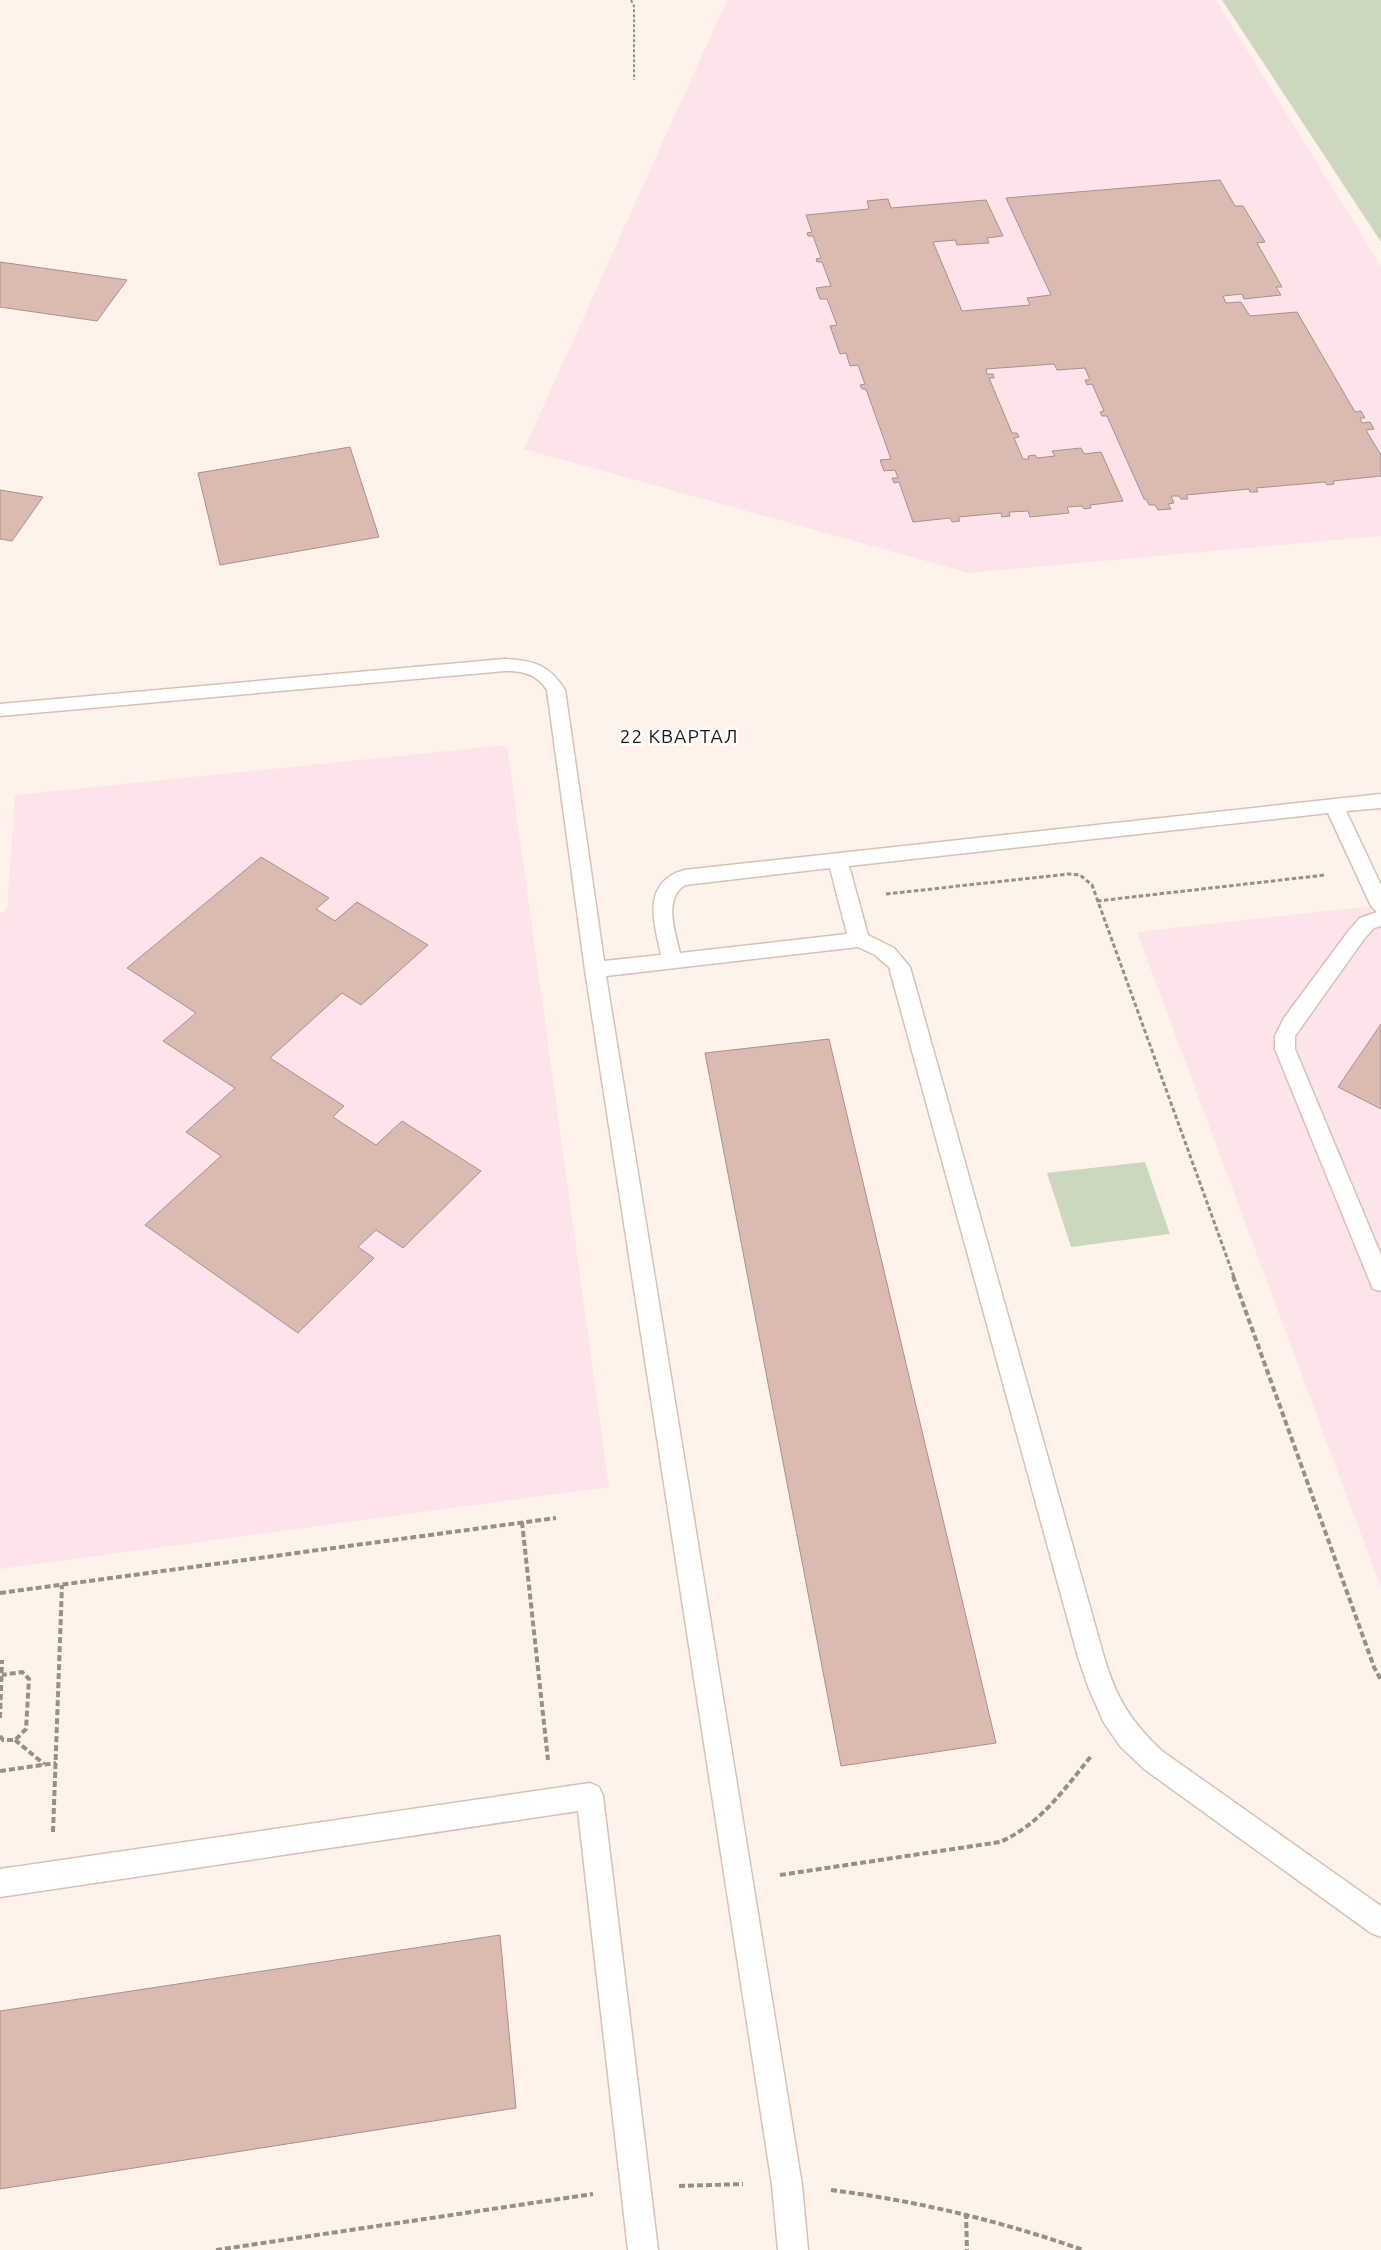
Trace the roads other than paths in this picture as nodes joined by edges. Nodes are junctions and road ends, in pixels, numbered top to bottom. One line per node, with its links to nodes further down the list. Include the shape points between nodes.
1 (0, 710): 9 (lane, via 505,665 532,667 551,679 556,690)
2 (1381, 801): 3 (lane)
3 (1334, 806): 4 (lane); 5 (lane)
4 (838, 861): 7 (lane); 8 (lane, via 684,877 675,882 662,898)
5 (1381, 906)
6 (1381, 918): 10 (lane, via 1367,923 1357,934 1291,1024 1285,1049)
7 (859, 940): 8 (lane); 12 (lane, via 884,950 900,967 1098,1681 1109,1709 1135,1743 1154,1760)
8 (672, 961): 9 (lane)
9 (595, 970): 14 (lane, via 786,2185)
10 (1381, 1282)
11 (0, 1883): 13 (lane, via 590,1796)
12 (1381, 1923)
13 (643, 2250)
14 (793, 2250)

